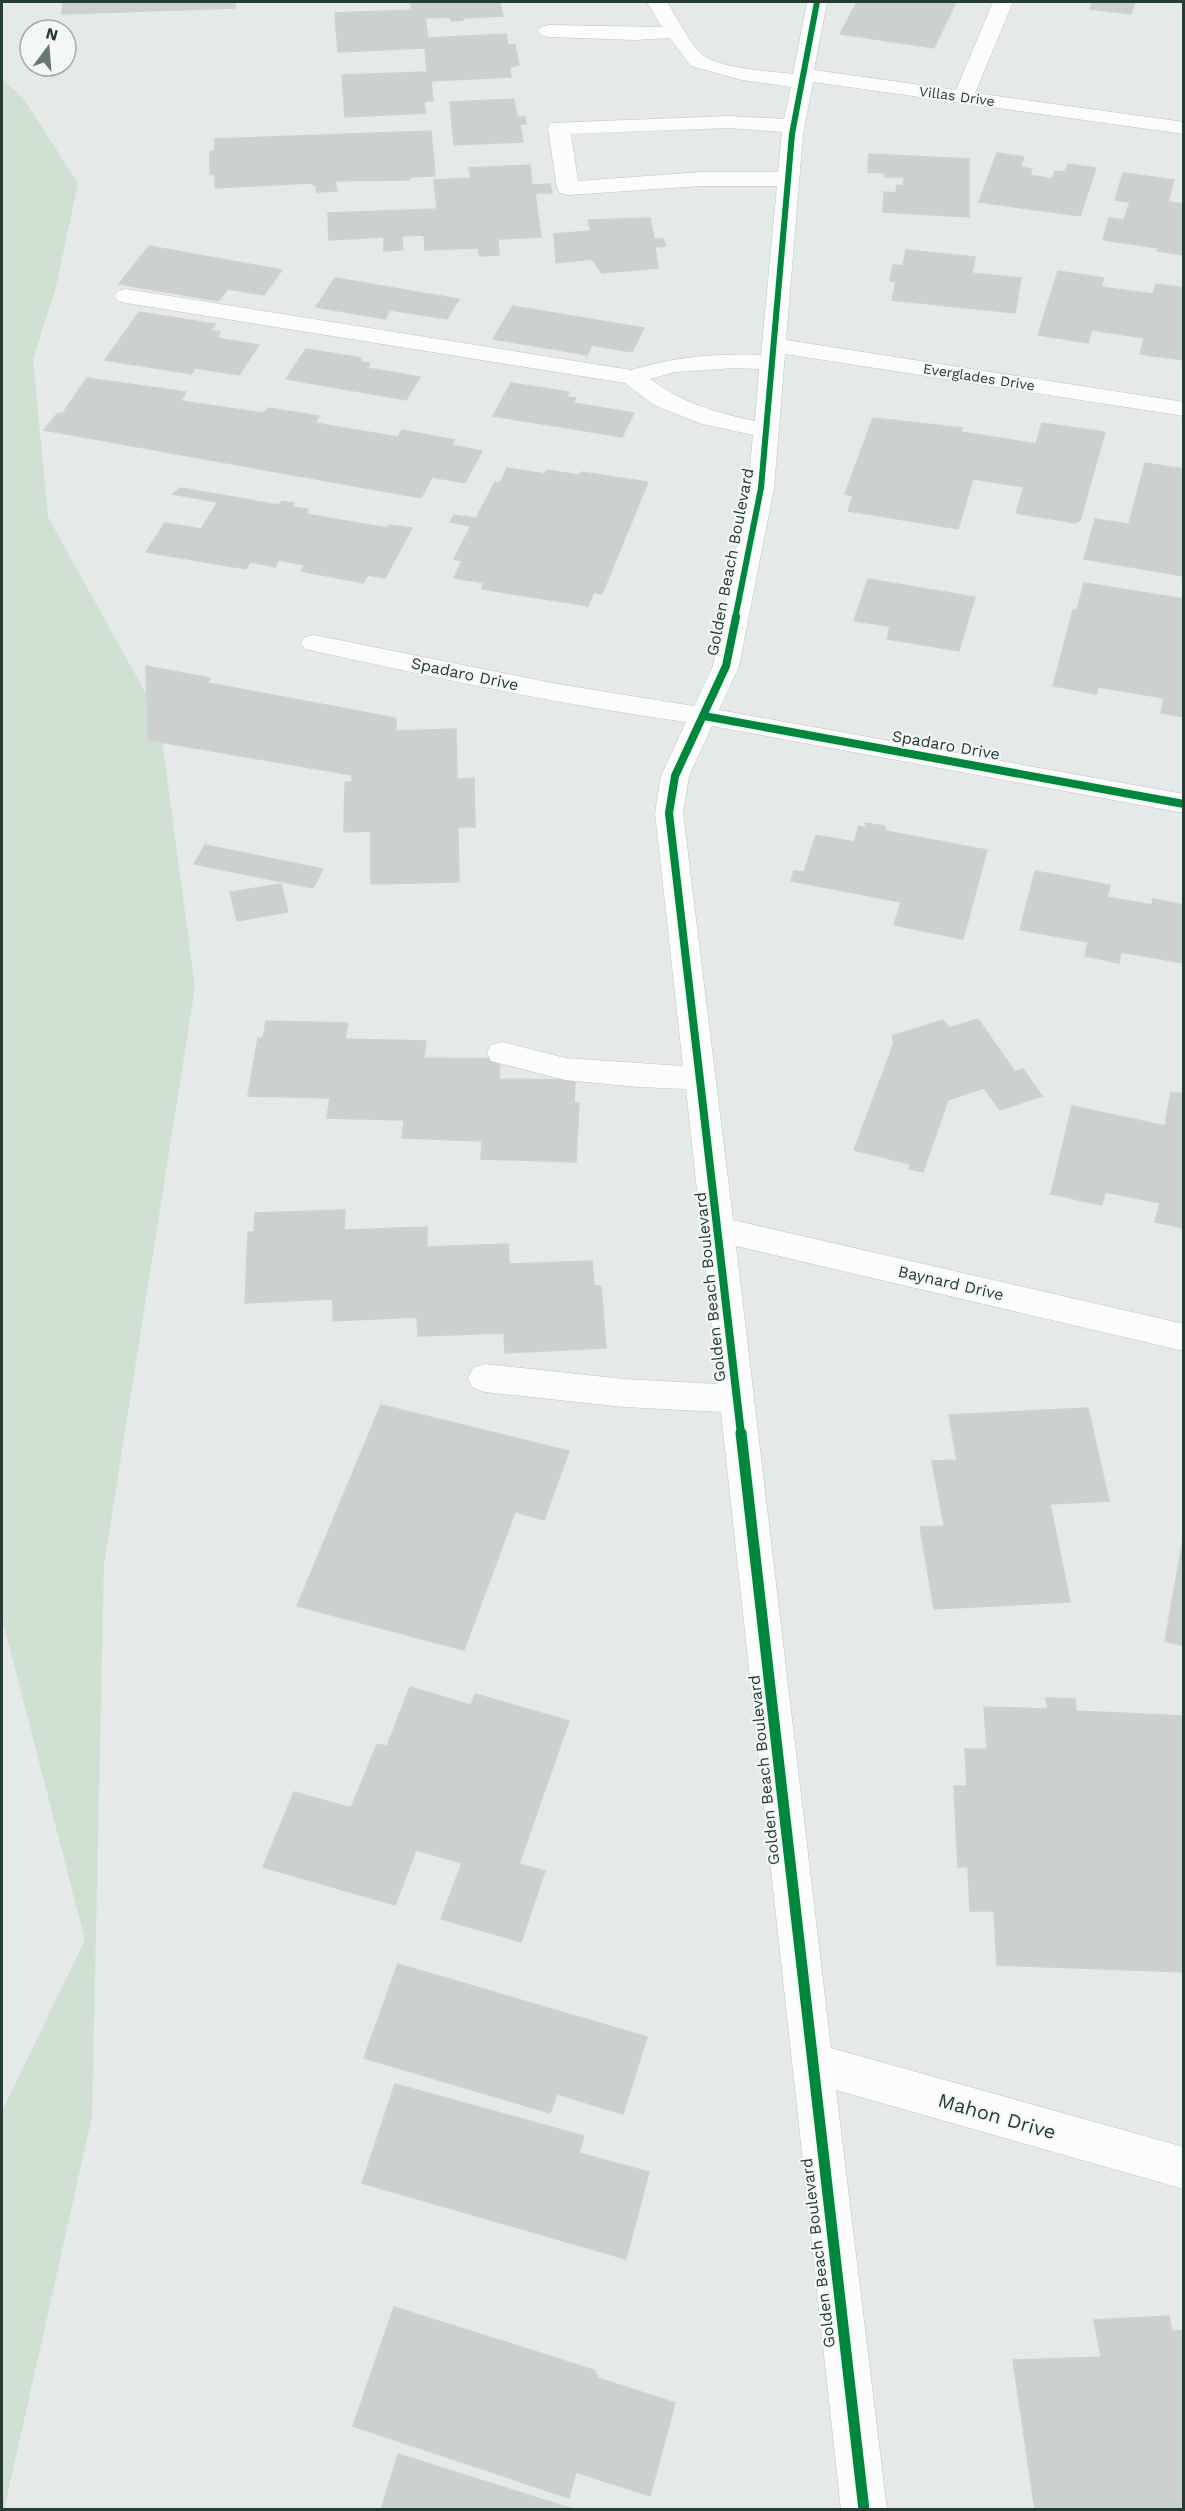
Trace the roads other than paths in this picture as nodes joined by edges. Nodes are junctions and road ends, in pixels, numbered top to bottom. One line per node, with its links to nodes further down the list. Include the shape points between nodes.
1 (657, 2): 5 (street, Villas Drive)
2 (817, 2): 6 (street)
3 (1003, 2): 7 (street)
4 (548, 31): 5 (street)
5 (676, 32): 6 (street, Villas Drive, via 698,62 742,74)
6 (804, 78): 7 (street, Villas Drive); 8 (street, Golden Beach Boulevard)
7 (963, 97): 9 (street, Villas Drive)
8 (794, 126): 10 (street, Golden Beach Boulevard); 10 (street, via 729,122 559,128 568,188)
9 (1184, 128)
10 (788, 179): 12 (street, Golden Beach Boulevard)
11 (126, 296): 13 (street)
12 (774, 354): 13 (street, Everglades Drive, via 735,362 674,365); 14 (street, Everglades Drive); 15 (street, Golden Beach Boulevard)
13 (632, 377): 15 (street, via 663,400 711,419)
14 (1184, 409)
15 (767, 431): 17 (street, Golden Beach Boulevard, via 761,488 726,666)
16 (314, 642): 17 (street, Spadaro Drive, via 493,680)
17 (704, 716): 18 (street, Spadaro Drive); 20 (street, Golden Beach Boulevard, via 675,776 669,813)
18 (1184, 804)
19 (502, 1053): 20 (street, via 565,1069)
20 (701, 1078): 21 (street, Golden Beach Boulevard)
21 (719, 1228): 22 (street, Baynard Drive); 24 (street, Golden Beach Boulevard)
22 (1184, 1338)
23 (485, 1378): 24 (street, via 624,1393)
24 (738, 1399): 25 (street, Golden Beach Boulevard)
25 (811, 2063): 26 (street, Mahon Drive); 27 (street, Golden Beach Boulevard)
26 (1184, 2169)
27 (864, 2510)

